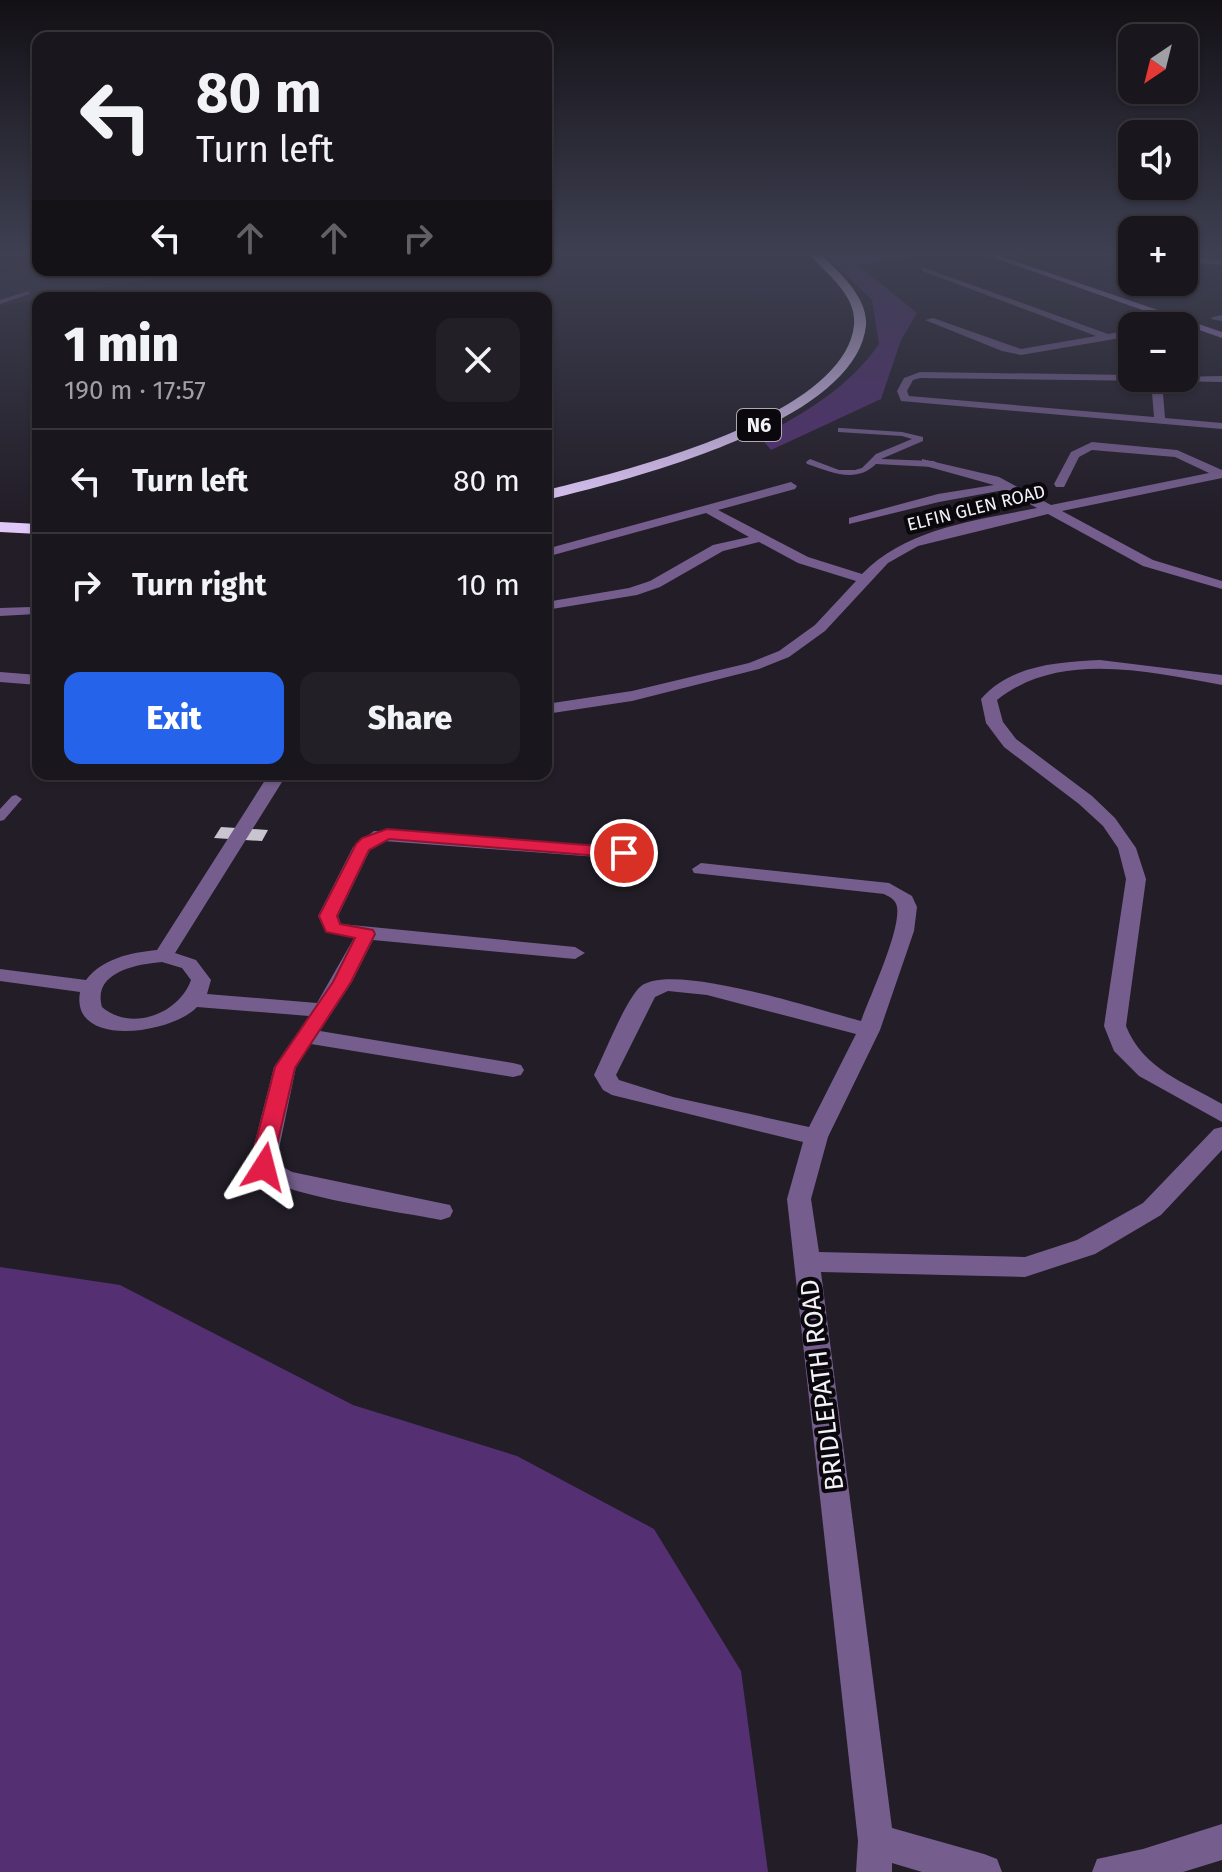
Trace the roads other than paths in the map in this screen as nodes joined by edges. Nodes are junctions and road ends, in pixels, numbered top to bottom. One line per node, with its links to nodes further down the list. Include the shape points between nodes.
1 (855, 342): 18 (highway, N6, via 841,370 766,422 697,452)
2 (994, 342): 3 (street, via 1021,352)
3 (1076, 342)
4 (1118, 378): 8 (street, via 920,375 909,378 902,396)
5 (1198, 379): 6 (street)
6 (1222, 379)
7 (1157, 392): 8 (street)
8 (1160, 420): 9 (street)
9 (1222, 426)
10 (841, 430): 11 (lane, via 920,439)
11 (874, 461): 12 (lane, via 855,473); 13 (lane)
12 (810, 462)
13 (930, 463): 17 (street)
14 (1222, 474): 15 (street, via 1177,454 1092,446 1074,454); 19 (street, ELFIN GLEN ROAD)
15 (1060, 484)
16 (791, 486): 20 (street)
17 (1007, 486): 19 (street); 21 (street)
18 (552, 493)
19 (1050, 509): 26 (street, ELFIN GLEN ROAD, via 913,543 883,560); 27 (street, via 1148,563)
20 (709, 510): 24 (street); 25 (street)
21 (854, 521)
22 (0, 527): 23 (highway)
23 (32, 529)
24 (760, 538): 26 (street, via 803,560); 28 (street, via 718,548 632,592)
25 (552, 551)
26 (864, 579): 34 (street, ELFIN GLEN ROAD, via 820,628 784,654 632,696)
27 (1222, 585)
28 (552, 605)
29 (31, 611): 30 (street)
30 (0, 612)
31 (0, 677): 32 (street)
32 (32, 680)
33 (1222, 680): 50 (street, via 1122,665 1079,666 1003,683 988,707 1001,736 1093,805 1126,842 1134,860 1136,879 1115,1026 1125,1051 1147,1071)
34 (552, 708)
35 (274, 780): 42 (street)
36 (16, 799): 37 (lane)
37 (0, 817)
38 (624, 853): 40 (street, via 380,835 362,847 328,916 333,928)
39 (701, 869): 47 (street, via 889,889 902,896 907,907 904,931)
40 (366, 934): 41 (street); 46 (street)
41 (575, 953)
42 (163, 956): 44 (street, via 121,963); 45 (street, via 197,971 201,980)
43 (0, 975): 44 (street)
44 (92, 987): 45 (street, via 90,1006 121,1024 154,1022)
45 (193, 1000): 46 (street)
46 (324, 1010): 48 (street)
47 (869, 1030): 52 (street); 52 (street, via 707,988 656,986 646,993 605,1075 611,1085 633,1094)
48 (304, 1036): 49 (street); 53 (street, via 285,1067 264,1167 286,1180)
49 (513, 1070)
50 (1222, 1114)
51 (1222, 1135): 54 (street, BRIDLEPATH ROAD, via 1152,1209 1086,1247 1025,1267)
52 (816, 1137): 54 (street, via 799,1199)
53 (441, 1211)
54 (807, 1261): 56 (street, BRIDLEPATH ROAD)
55 (1222, 1842): 58 (street)
56 (875, 1857): 57 (street)
57 (984, 1872)
58 (1110, 1872)

